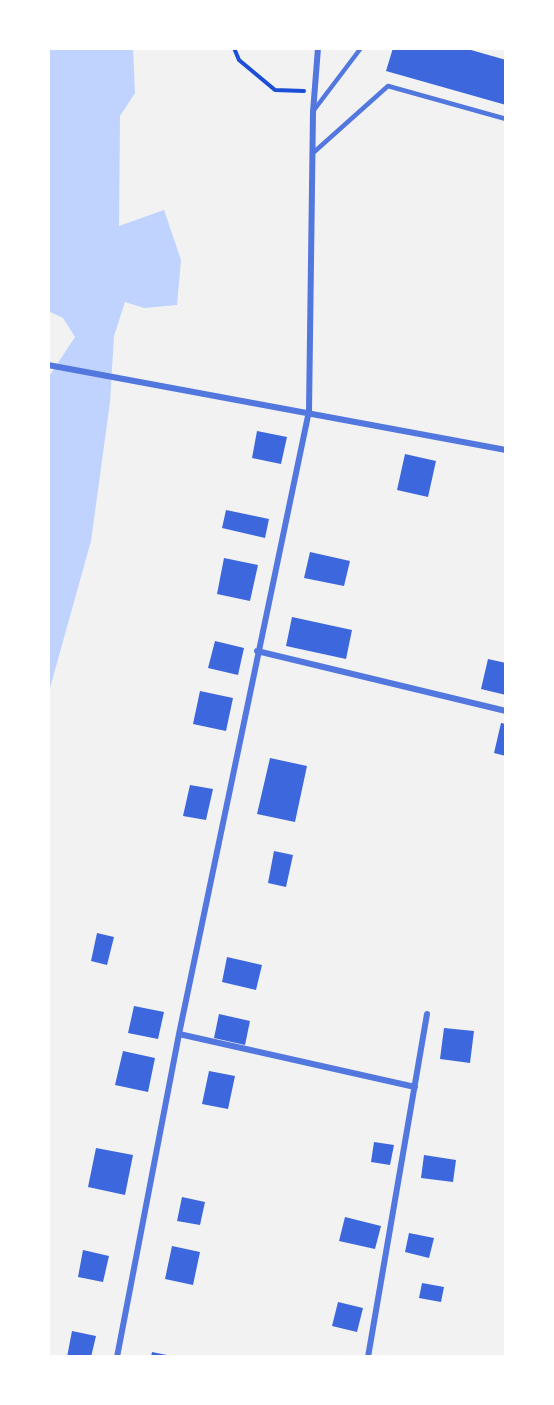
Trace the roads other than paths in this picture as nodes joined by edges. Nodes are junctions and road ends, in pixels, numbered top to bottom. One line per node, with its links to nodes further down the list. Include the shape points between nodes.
1 (318, 48): 3 (street)
2 (361, 48): 3 (lane)
3 (313, 112): 5 (street)
4 (506, 118): 5 (lane, via 388,86)
5 (313, 153): 7 (street)
6 (51, 366): 7 (street)
7 (309, 411): 8 (street); 9 (street)
8 (506, 450)
9 (257, 651): 10 (street); 12 (street)
10 (506, 711)
11 (427, 1014): 13 (street)
12 (178, 1034): 13 (street); 14 (street)
13 (414, 1087): 15 (street)
14 (117, 1357)
15 (368, 1357)

